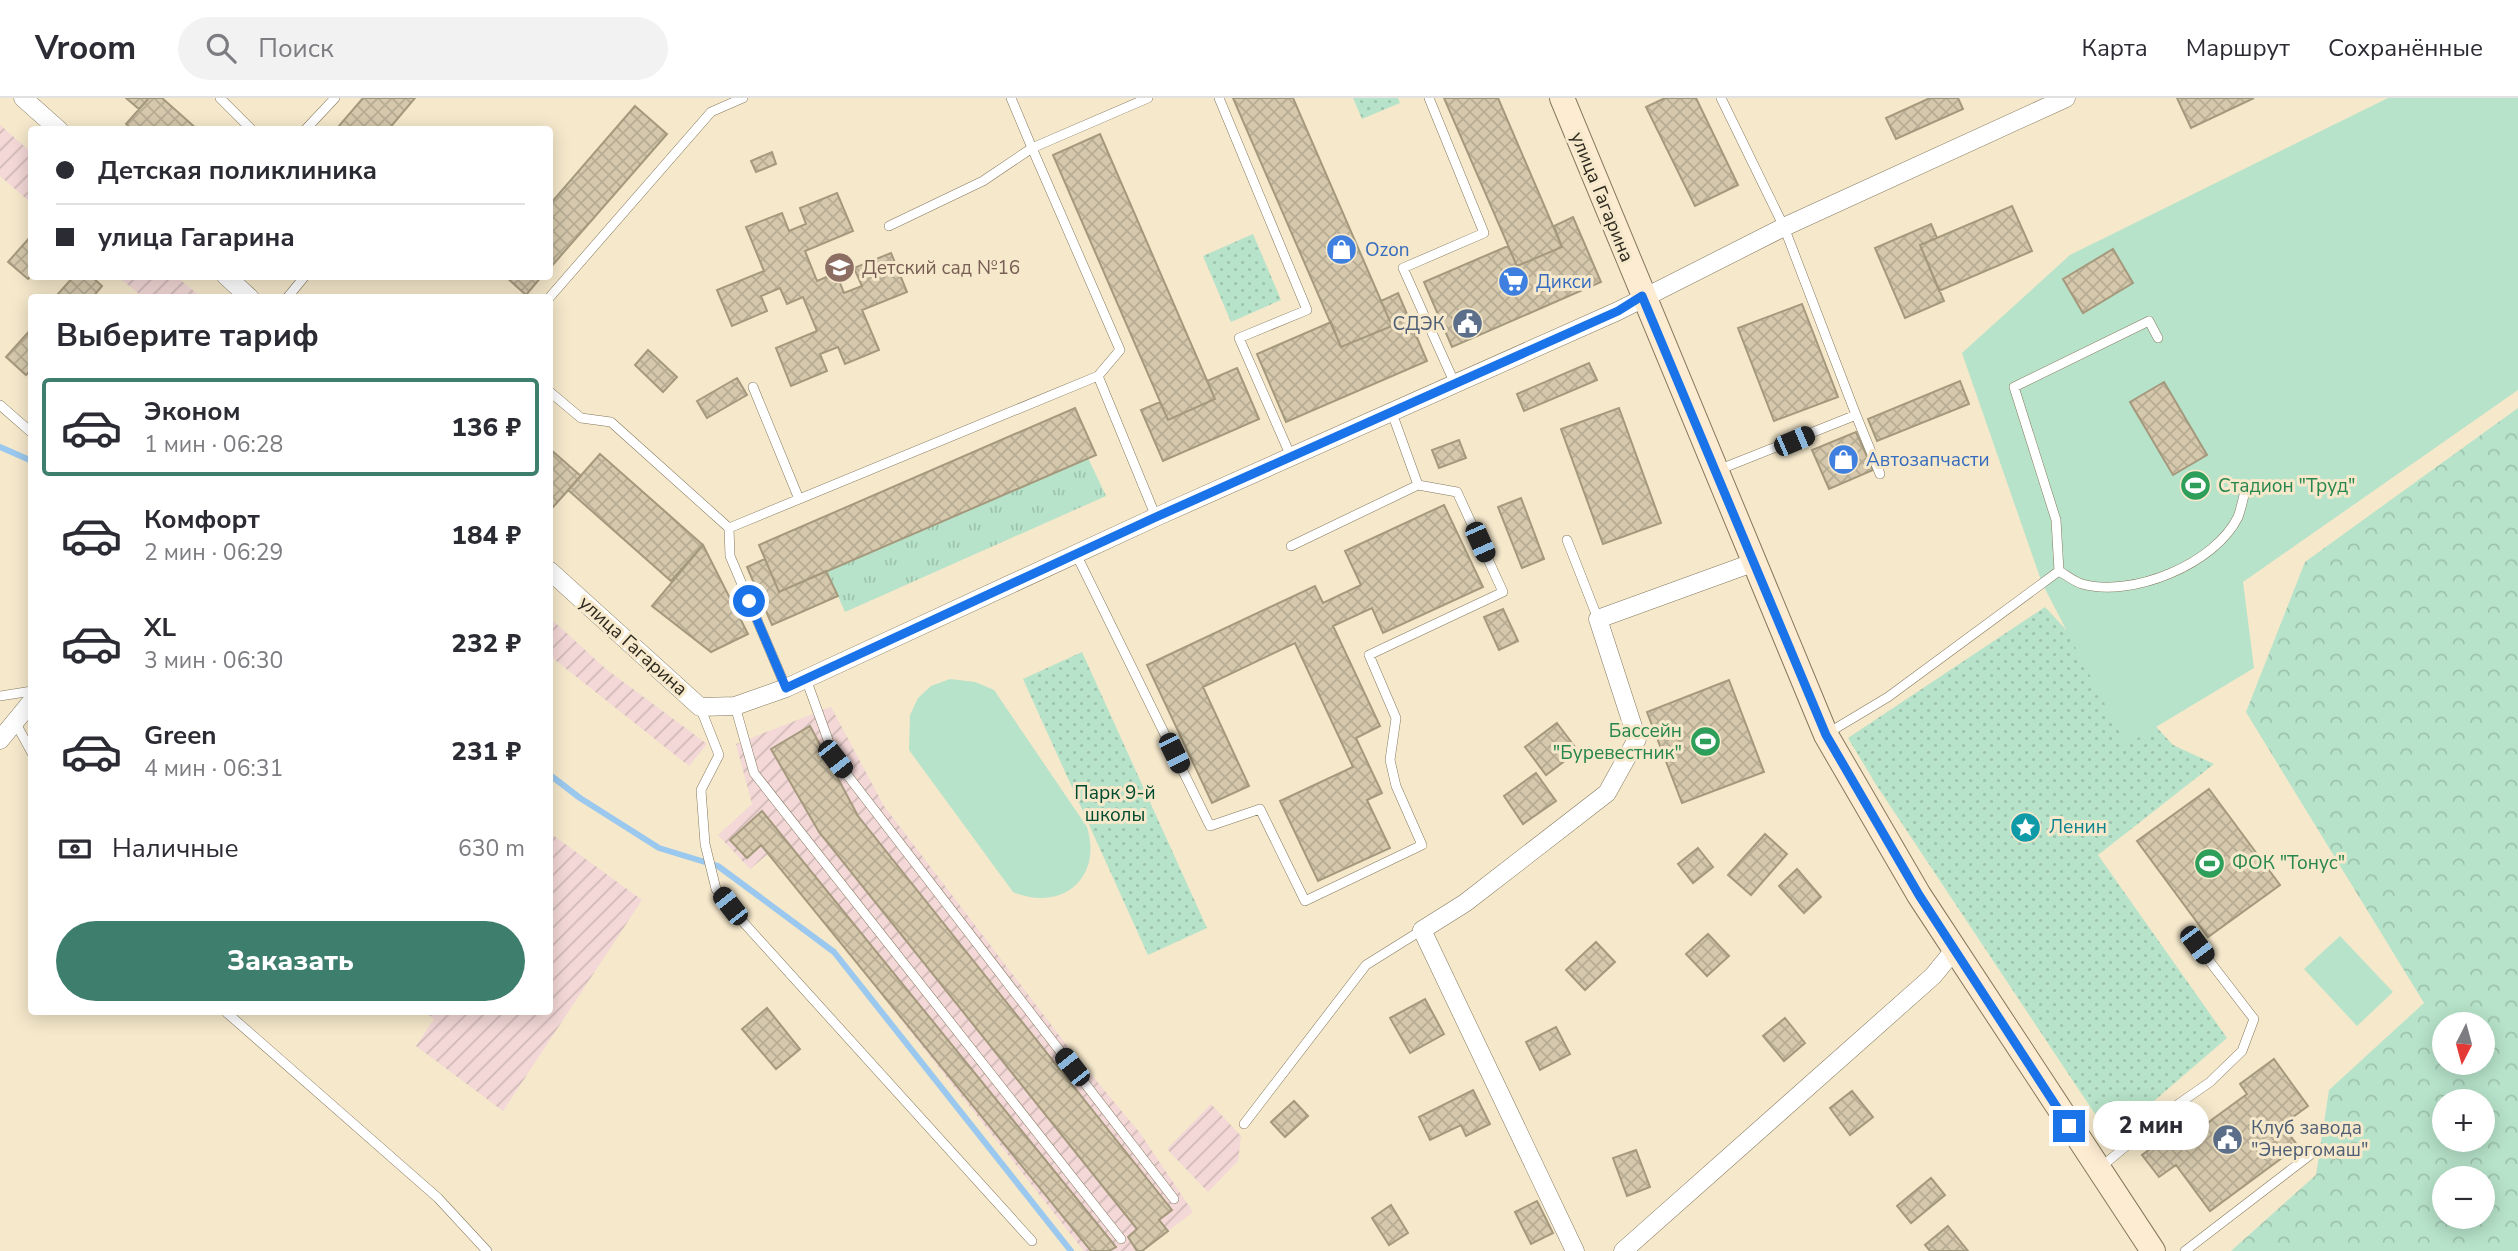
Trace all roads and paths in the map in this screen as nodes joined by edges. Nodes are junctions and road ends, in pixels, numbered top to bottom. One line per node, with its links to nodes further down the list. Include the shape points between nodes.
1 (23, 98): 12 (street)
2 (220, 98): 13 (lane)
3 (335, 98): 14 (lane)
4 (743, 98): 22 (lane, via 711,112)
5 (1011, 98): 15 (lane)
6 (1148, 98): 15 (lane)
7 (1219, 98): 33 (lane, via 1307,310 1239,338)
8 (1429, 98): 26 (lane, via 1484,233 1403,268)
9 (1562, 98): 23 (main road, улица Гагарина)
10 (1721, 98): 17 (lane)
11 (2066, 98): 17 (street)
12 (54, 126)
13 (248, 126)
14 (309, 126)
15 (1032, 148): 16 (lane, via 983,181); 25 (lane, via 1120,350)
16 (889, 226)
17 (1784, 227): 23 (street); 31 (lane)
18 (230, 280): 20 (street)
19 (302, 280): 21 (lane)
20 (246, 294)
21 (290, 294)
22 (552, 294)
23 (1642, 296): 26 (street, улица Гагарина); 34 (main road, улица Гагарина)
24 (2158, 338): 45 (lane, via 2149,321 2014,387 2056,520)
25 (1098, 376): 38 (lane); 39 (lane)
26 (1455, 384): 30 (street, улица Гагарина)
27 (753, 387): 38 (lane)
28 (553, 395): 40 (lane, via 581,418 611,422)
29 (0, 405): 32 (lane)
30 (1392, 413): 33 (street, улица Гагарина); 36 (lane)
31 (1856, 415): 34 (lane); 35 (lane)
32 (28, 430)
33 (1292, 459): 39 (street, улица Гагарина)
34 (1716, 470): 44 (main road, улица Гагарина)
35 (1880, 474)
36 (1418, 485): 42 (lane); 43 (lane, via 1457,492 1503,592 1369,655 1396,718 1391,760 1396,786 1422,845 1305,901 1260,809 1210,827)
37 (2245, 491): 45 (lane, via 2237,518 2216,545 2174,573 2124,587 2082,584)
38 (799, 499): 40 (lane)
39 (1156, 517): 43 (street, улица Гагарина)
40 (729, 528): 49 (lane, via 730,556)
41 (1567, 540): 47 (lane)
42 (1291, 546)
43 (1076, 554): 48 (street, улица Гагарина)
44 (1755, 562): 47 (street); 56 (main road, улица Гагарина)
45 (2059, 571): 56 (lane, via 1888,696)
46 (553, 574): 54 (street, улица Гагарина)
47 (1598, 619): 59 (street, via 1637,739 1607,793)
48 (807, 679): 49 (street, улица Гагарина); 66 (lane, via 835,759)
49 (786, 688): 53 (street, улица Гагарина)
50 (28, 692): 51 (lane)
51 (0, 696)
52 (28, 706): 55 (street)
53 (735, 706): 54 (street, улица Гагарина); 67 (lane, via 754,773)
54 (700, 707): 68 (lane, via 719,755 701,790 705,844 716,889)
55 (15, 722): 57 (street); 58 (lane)
56 (1826, 735): 61 (main road, улица Гагарина)
57 (0, 740)
58 (28, 746)
59 (1422, 930): 63 (lane, via 1366,965); 70 (street)
60 (2197, 945): 65 (lane, via 2254,1019 2242,1051 2210,1082)
61 (1955, 949): 65 (main road, улица Гагарина); 71 (street, via 1933,976)
62 (229, 1015): 69 (lane, via 438,1198)
63 (1244, 1124)
64 (2310, 1155): 73 (lane)
65 (2098, 1170): 72 (main road, улица Гагарина)
66 (1174, 1199)
67 (1121, 1239)
68 (1032, 1241)
69 (487, 1251)
70 (1575, 1251)
71 (1623, 1251)
72 (2153, 1251)
73 (2185, 1251)

